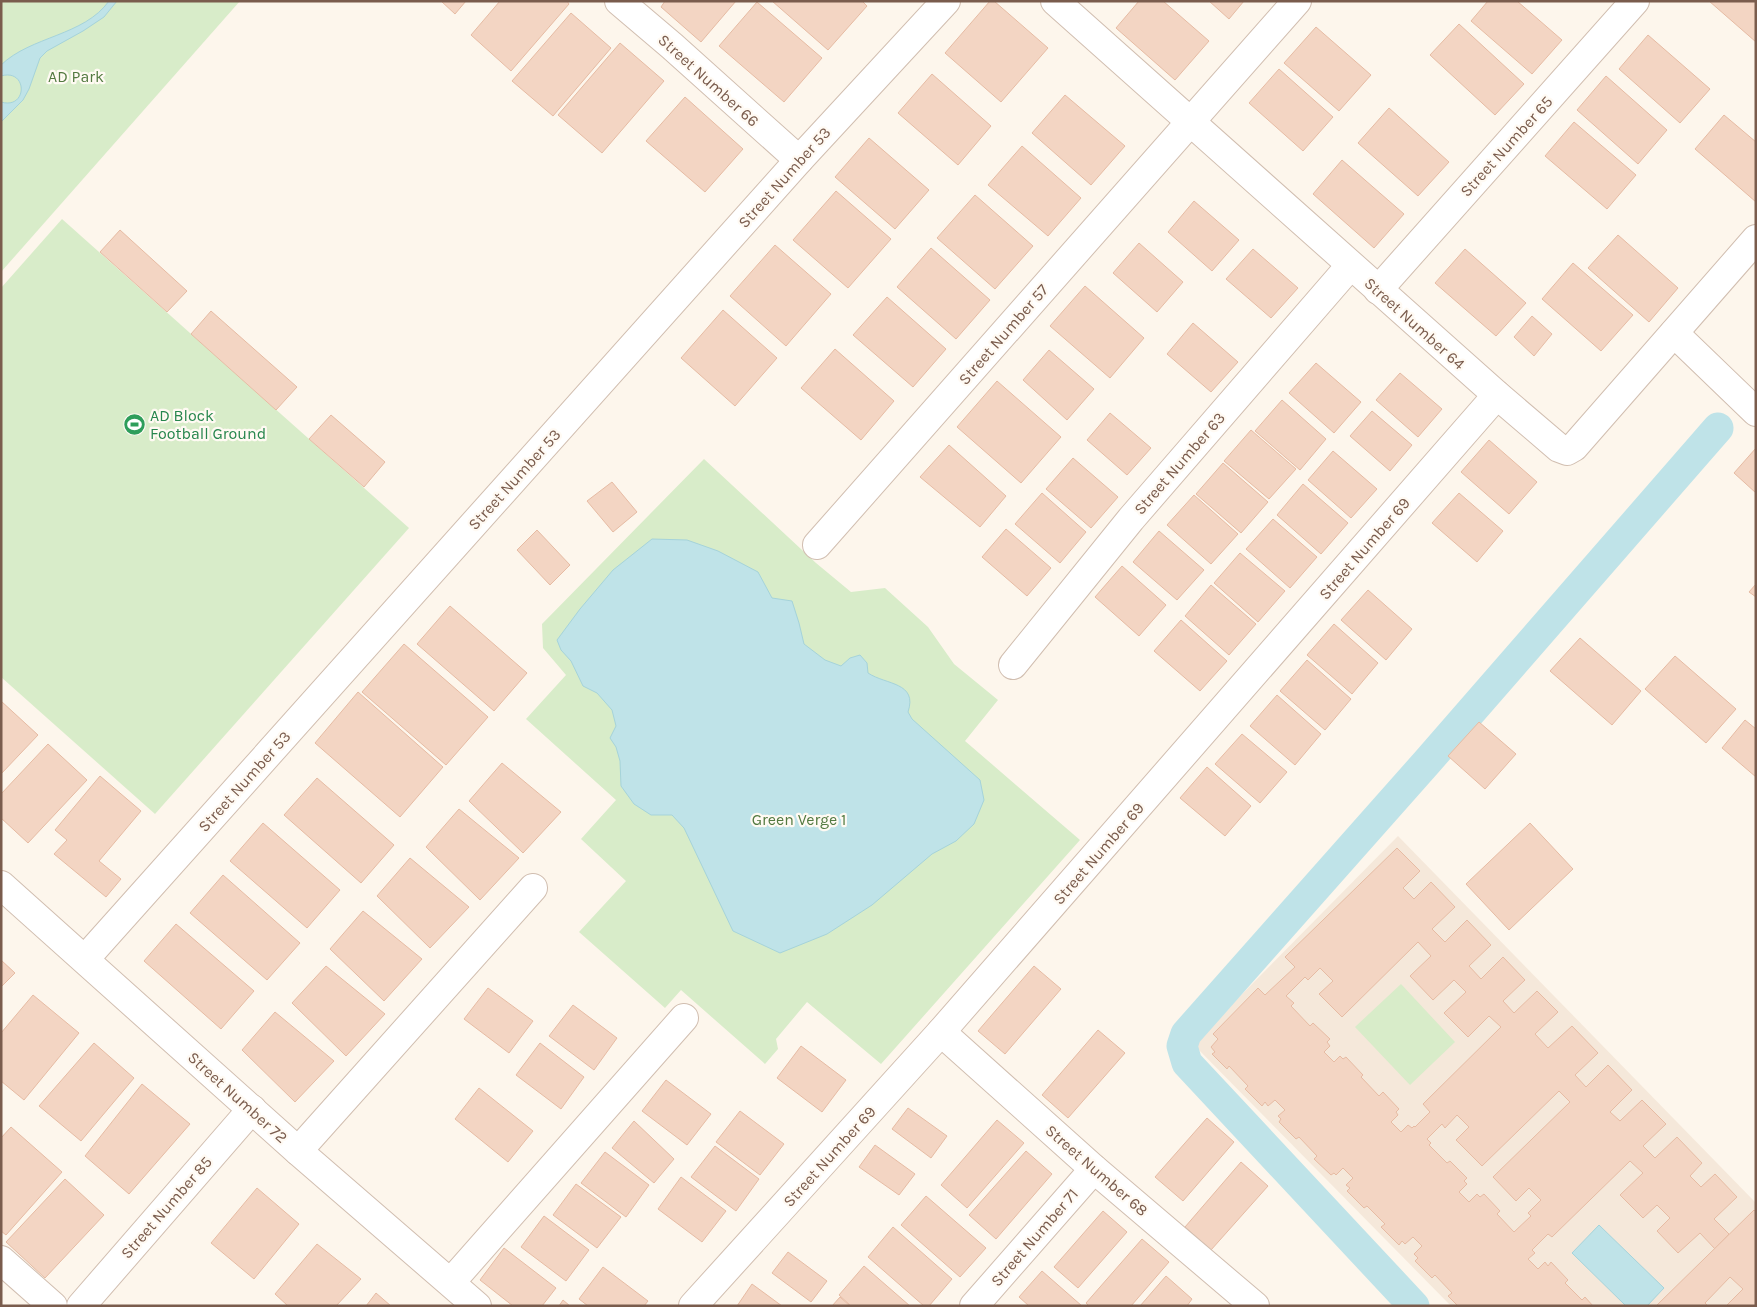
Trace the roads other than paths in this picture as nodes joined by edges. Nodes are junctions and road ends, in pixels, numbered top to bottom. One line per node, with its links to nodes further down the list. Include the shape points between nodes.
1 (619, 1): 7 (street, Street Number 66)
2 (946, 1): 7 (street, Street Number 53)
3 (1055, 1): 6 (street, Street Number 64)
4 (1297, 1): 6 (street, Street Number 57)
5 (1635, 1): 10 (street, Street Number 65)
6 (1189, 123): 9 (street, Street Number 64); 14 (street, Street Number 57)
7 (799, 160): 18 (street, Street Number 53)
8 (1756, 239): 11 (street, Street Number 64)
9 (1350, 266): 10 (street, Street Number 64); 15 (street, Street Number 63, via 1131,519)
10 (1378, 290): 12 (street, Street Number 64)
11 (1674, 333): 12 (street, Street Number 64, via 1567,451 1559,448); 13 (street)
12 (1497, 395): 20 (street, Street Number 69)
13 (1756, 412)
14 (817, 545)
15 (1013, 665)
16 (1, 885): 18 (street, Street Number 72)
17 (533, 888): 22 (street)
18 (85, 959): 21 (street, Street Number 72)
19 (684, 1018): 25 (street)
20 (941, 1032): 23 (street, Street Number 68); 29 (street, Street Number 69)
21 (252, 1109): 22 (street, Street Number 72); 26 (street, Street Number 85)
22 (298, 1151): 25 (street, Street Number 72)
23 (1094, 1169): 30 (street, Street Number 71); 31 (street, Street Number 68)
24 (1, 1260): 27 (street)
25 (450, 1282): 28 (street, Street Number 72)
26 (87, 1303)
27 (53, 1306)
28 (477, 1306)
29 (693, 1306)
30 (974, 1306)
31 (1255, 1306)

